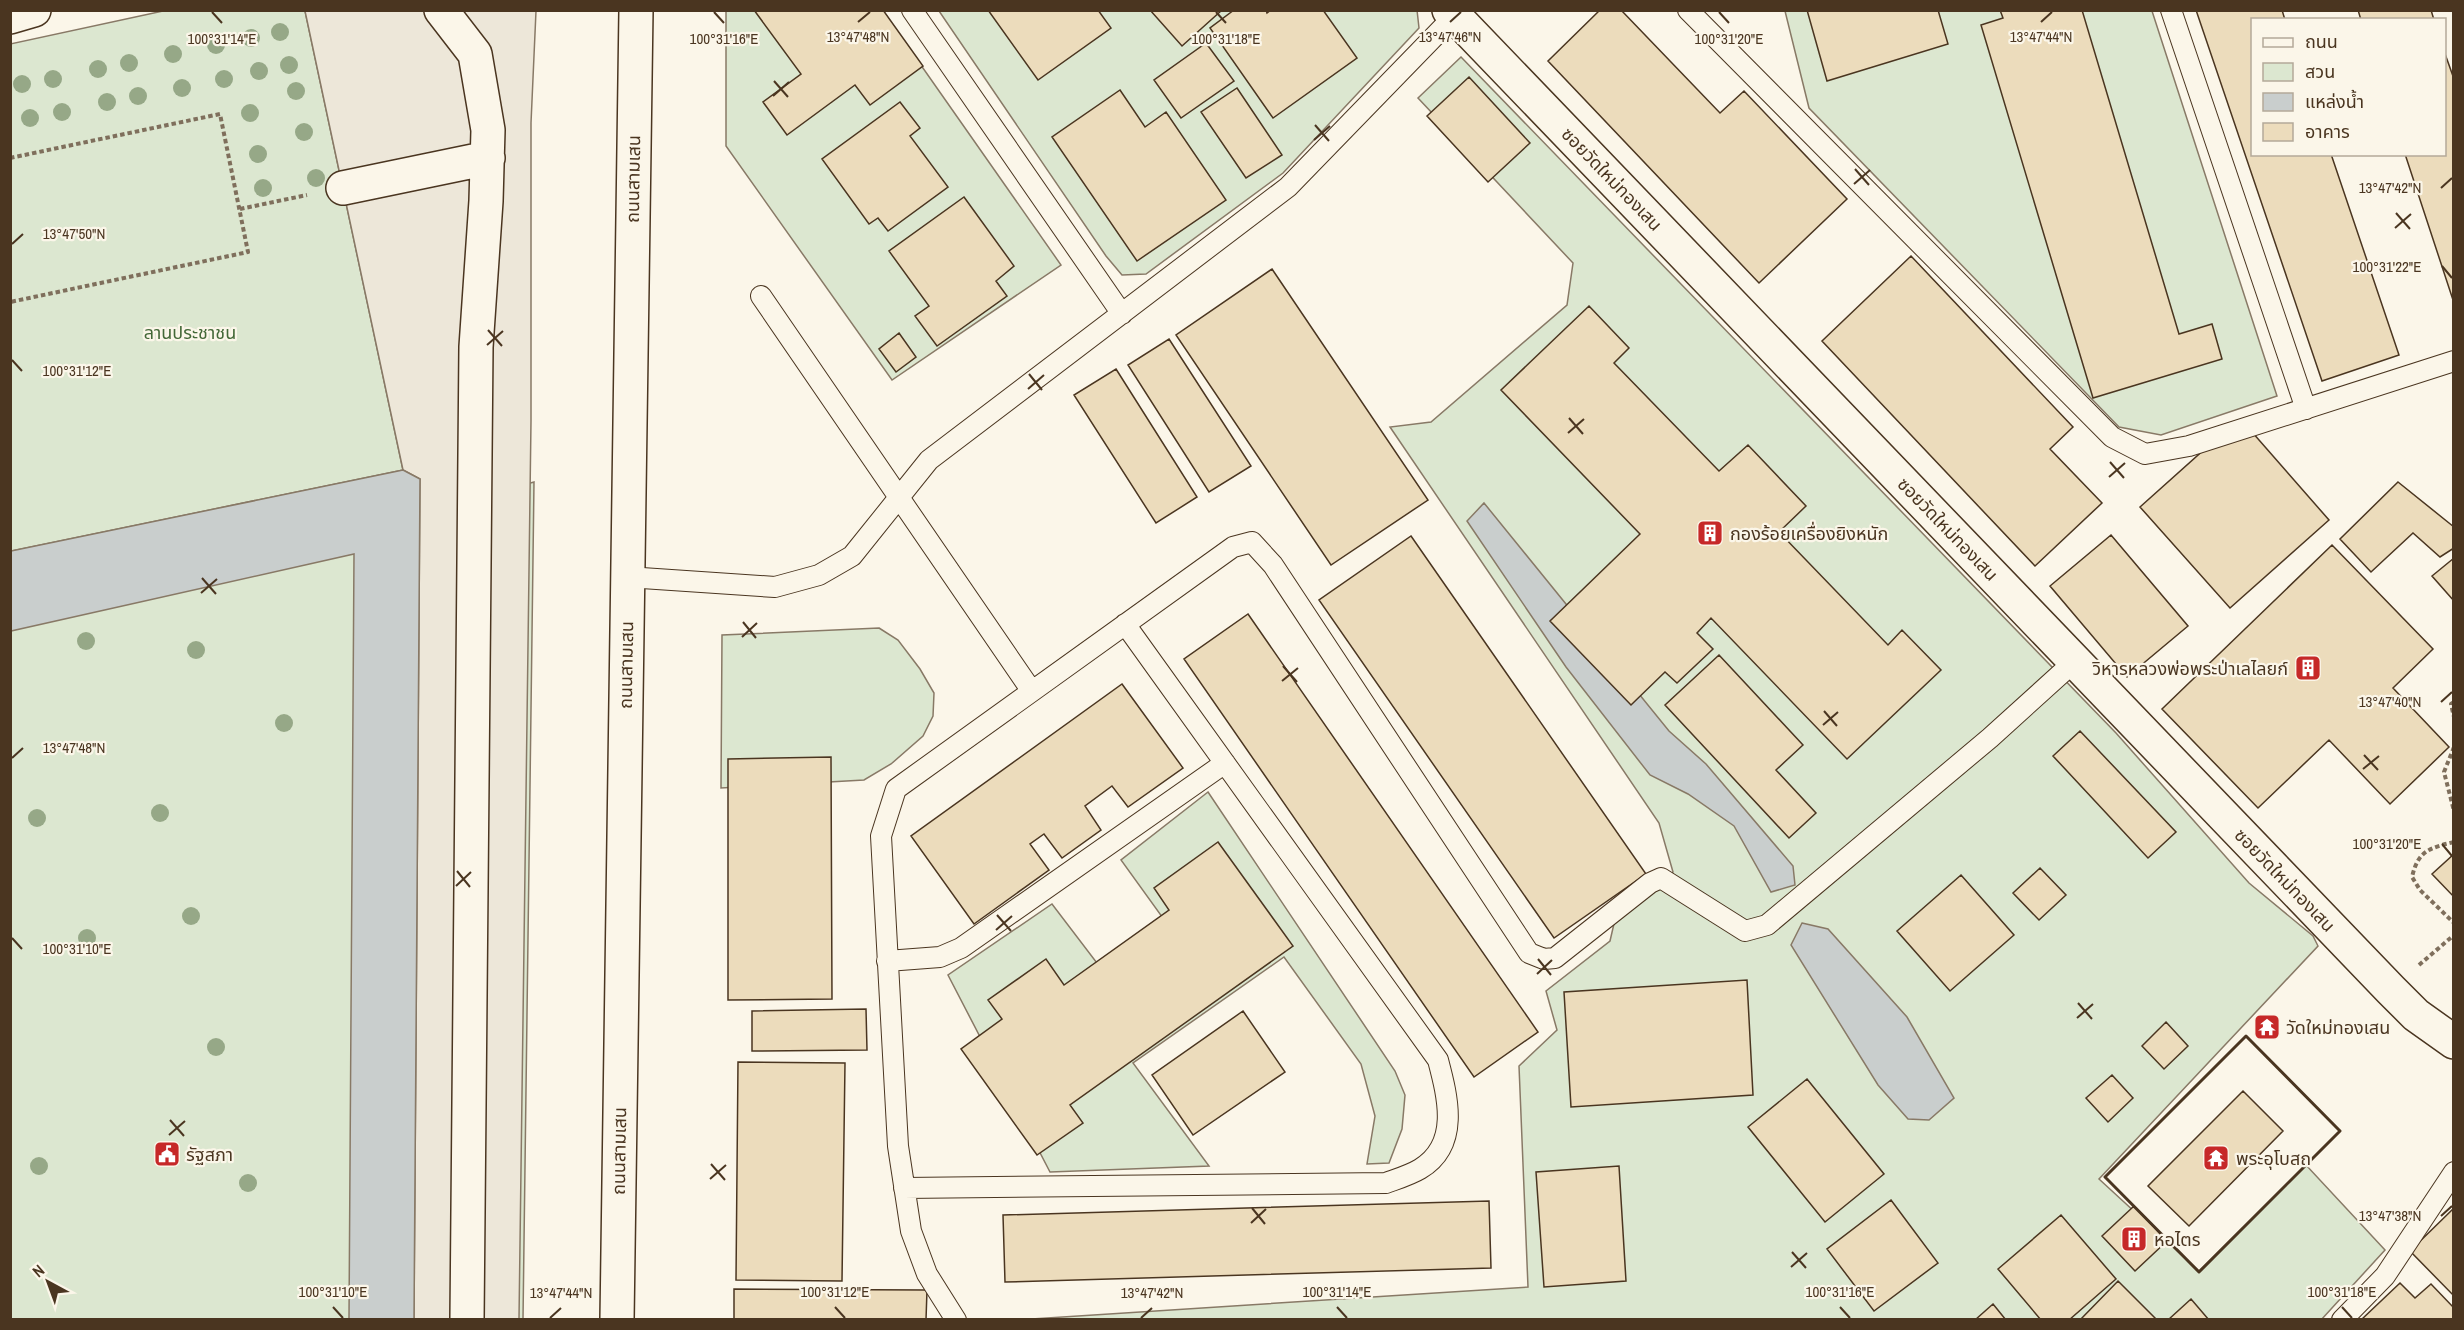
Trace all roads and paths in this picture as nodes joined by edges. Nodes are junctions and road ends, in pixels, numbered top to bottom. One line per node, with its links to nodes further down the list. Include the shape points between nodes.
1 (34, 10): 8 (street)
2 (441, 10): 9 (street, via 475,54 488,130)
3 (636, 10): 19 (street, ถนนสามเสน)
4 (912, 10): 15 (lane)
5 (1688, 10): 17 (lane, via 2112,437 2145,454 2189,446)
6 (2171, 10): 17 (lane)
7 (1455, 12): 15 (lane, via 1288,187); 21 (street, ซอยวัดใหม่ทองเสน)
8 (10, 16)
9 (488, 158): 11 (street); 36 (street, via 477,347)
10 (10, 159): 12 (path, via 220,114)
11 (343, 188): 12 (path)
12 (240, 209): 14 (path, via 248,252)
13 (761, 296): 18 (lane)
14 (10, 302)
15 (1122, 314): 18 (lane, via 929,460)
16 (2454, 361): 17 (lane)
17 (2306, 409)
18 (900, 498): 19 (lane, via 852,556 819,575 775,587); 22 (lane)
19 (627, 577): 37 (street, ถนนสามเสน)
20 (1125, 624): 21 (lane, via 1233,547 1252,542 1273,565 1529,953 1544,959 1555,958 1661,878 1746,931 1767,925 1990,738); 22 (lane); 26 (lane)
21 (2075, 661): 32 (street, ซอยวัดใหม่ทองเสน)
22 (1031, 690): 31 (lane, via 896,789 880,836)
23 (2454, 702): 24 (path)
24 (2454, 717)
25 (2454, 747): 27 (path, via 2444,772)
26 (1226, 764): 31 (lane, via 961,948 940,957); 35 (lane, via 1438,1060 1446,1090 1448,1129 1441,1152 1421,1169 1386,1183)
27 (2454, 811)
28 (2454, 842): 29 (path, via 2431,848 2416,861 2412,877)
29 (2454, 923)
30 (2454, 935): 32 (path)
31 (887, 961): 35 (lane)
32 (2391, 990): 33 (street, ซอยวัดใหม่ทองเสน, via 2416,1015)
33 (2454, 1042)
34 (2454, 1172): 39 (lane, via 2385,1276)
35 (904, 1188): 38 (lane, via 911,1231 927,1274)
36 (466, 1320)
37 (616, 1320)
38 (956, 1320)
39 (2342, 1320)

